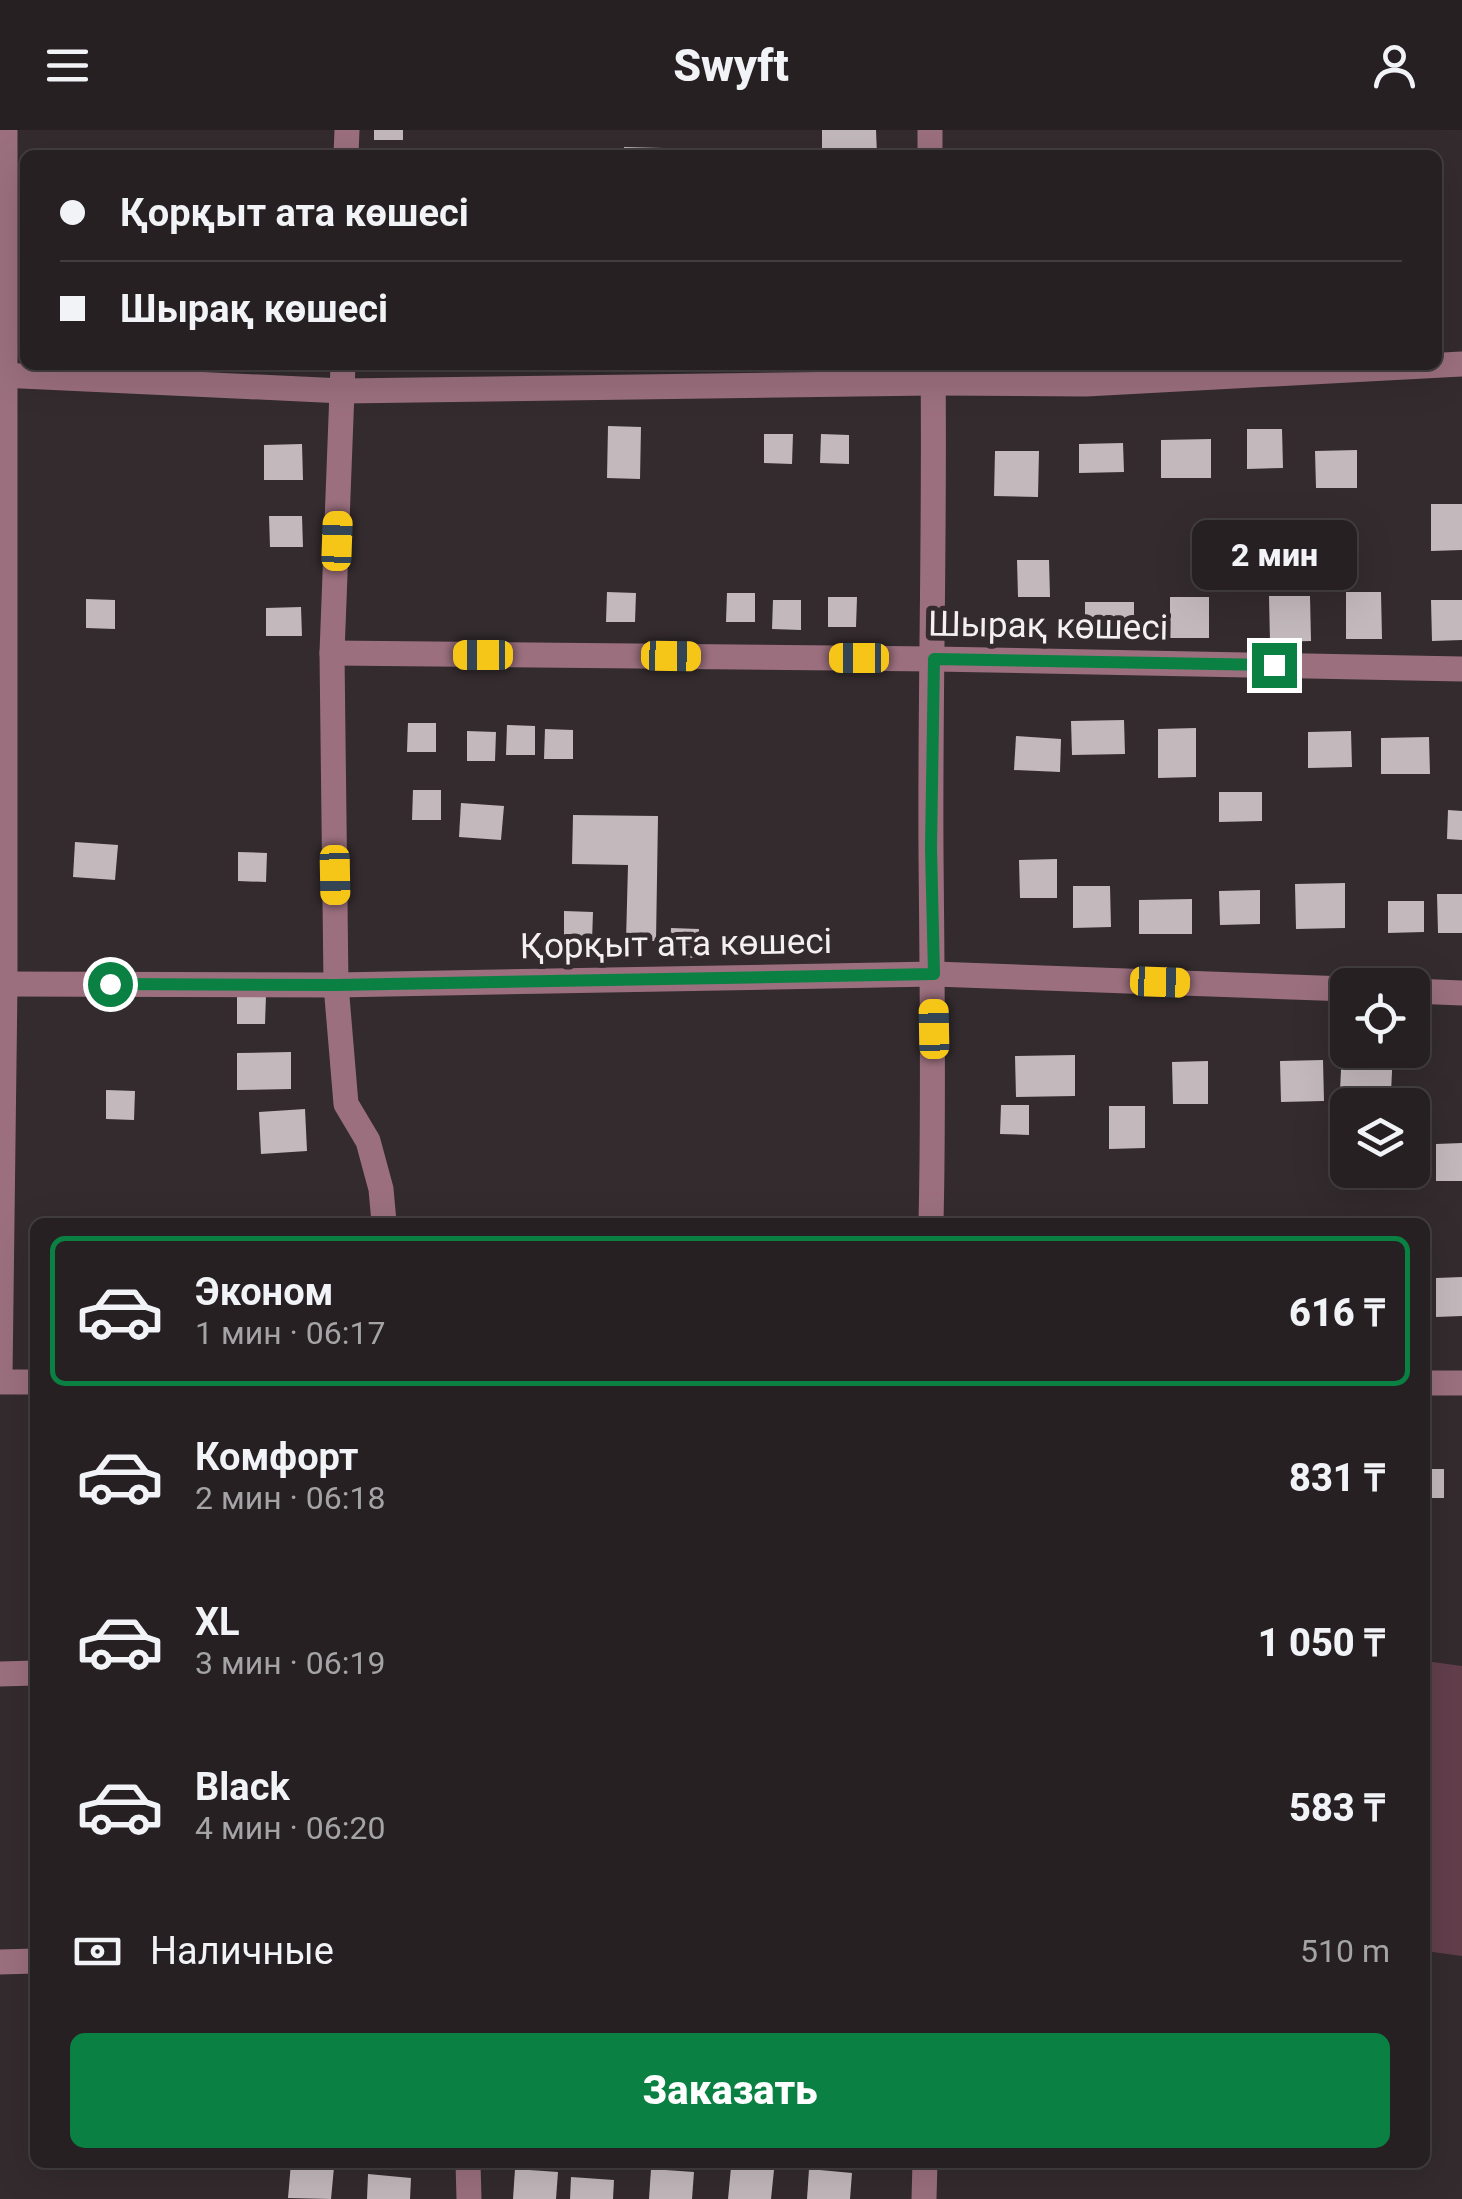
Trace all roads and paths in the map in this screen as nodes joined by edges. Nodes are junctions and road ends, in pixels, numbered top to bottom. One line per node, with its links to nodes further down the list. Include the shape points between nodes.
1 (6, 130): 3 (street)
2 (1349, 370): 4 (street, via 1086,384)
3 (3, 374): 5 (street); 10 (street)
4 (933, 374): 5 (street); 7 (street)
5 (343, 378): 6 (street)
6 (332, 654): 7 (street, Шырақ көшесі); 11 (street)
7 (934, 659): 8 (street, Шырақ көшесі); 9 (street)
8 (1462, 669)
9 (934, 974): 11 (street, Қорқыт ата көшесі); 12 (street, Қорқыт ата көшесі); 17 (street)
10 (5, 984): 11 (street, Қорқыт ата көшесі); 15 (street)
11 (336, 985): 16 (street, via 346,1104 368,1141)
12 (1330, 988)
13 (1430, 992): 14 (street)
14 (1462, 993)
15 (2, 1079): 18 (street)
16 (384, 1218)
17 (932, 1218)
18 (0, 1380): 19 (street)
19 (30, 1382)
20 (1462, 1382): 21 (street)
21 (1430, 1383)
22 (30, 1673): 23 (street)
23 (0, 1674)
24 (30, 1961): 25 (street)
25 (0, 1962)
26 (468, 2168): 28 (street)
27 (926, 2168): 29 (street)
28 (469, 2199)
29 (924, 2199)

